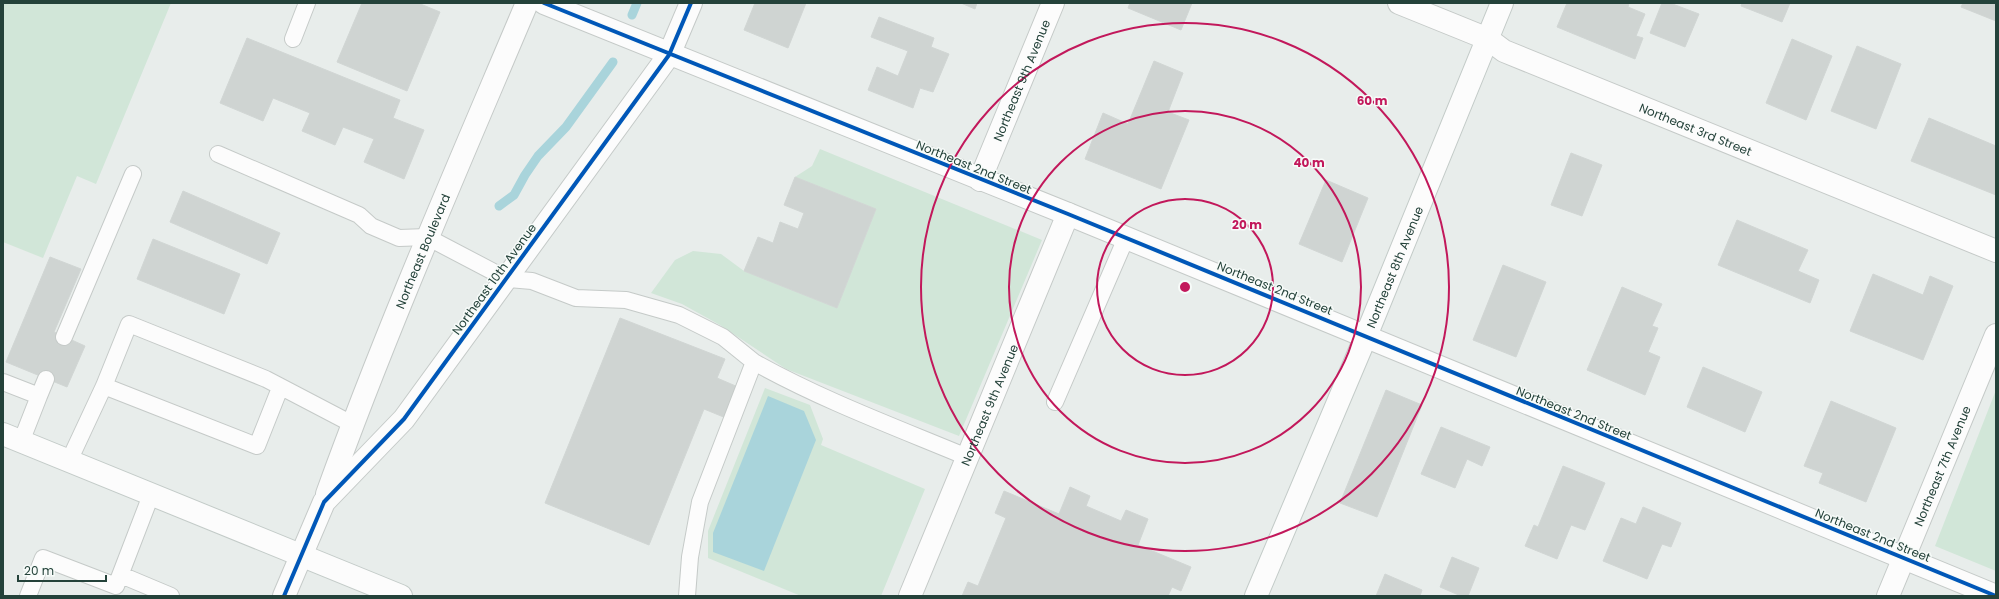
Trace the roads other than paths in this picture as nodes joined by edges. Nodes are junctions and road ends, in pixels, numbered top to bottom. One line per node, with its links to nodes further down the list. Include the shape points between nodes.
1 (307, 3): 9 (lane)
2 (527, 3): 15 (street, Northeast Boulevard)
3 (544, 3): 10 (street, Northeast 2nd Street)
4 (691, 3): 10 (street, Northeast 10th Avenue)
5 (1053, 3): 13 (street, Northeast 9th Avenue)
6 (1399, 3): 8 (street, Northeast 3rd Street)
7 (1502, 3): 8 (street, Northeast 8th Avenue)
8 (1488, 39): 17 (street, Northeast 3rd Street, via 1504,51); 20 (street, Northeast 8th Avenue)
9 (293, 40)
10 (669, 55): 13 (street, Northeast 2nd Street); 18 (street, Northeast 10th Avenue)
11 (218, 154): 15 (lane, via 359,215 371,226 399,238)
12 (133, 174): 21 (lane)
13 (980, 180): 14 (street, Northeast 2nd Street)
14 (1068, 214): 16 (street, Northeast 2nd Street); 31 (street, Northeast 9th Avenue)
15 (427, 237): 18 (lane); 29 (street, Northeast Boulevard)
16 (1126, 238): 20 (street, Northeast 2nd Street); 28 (lane)
17 (1996, 251)
18 (507, 279): 22 (lane, via 532,281 576,298 626,300 679,314 723,337); 34 (street, Northeast 10th Avenue, via 404,419)
19 (1996, 335): 36 (street, Northeast 7th Avenue)
20 (1366, 336): 36 (street, Northeast 2nd Street, via 1452,374); 44 (street, Northeast 8th Avenue)
21 (64, 337)
22 (754, 362): 31 (lane, via 852,409); 42 (lane, via 700,502 690,557)
23 (46, 379): 27 (lane)
24 (3, 382): 27 (lane)
25 (104, 386): 26 (lane, via 257,446); 26 (lane, via 129,324 266,379); 32 (lane)
26 (280, 388): 29 (lane)
27 (39, 396): 30 (lane)
28 (1055, 402)
29 (352, 424): 34 (street, Northeast Boulevard)
30 (12, 438): 32 (street)
31 (967, 457): 43 (street, Northeast 9th Avenue)
32 (69, 461): 33 (street)
33 (151, 495): 35 (street); 37 (lane)
34 (324, 502): 35 (street, Northeast 10th Avenue)
35 (301, 555): 40 (street, Northeast 10th Avenue); 41 (street)
36 (1903, 559): 45 (street, Northeast 7th Avenue); 46 (street, Northeast 2nd Street)
37 (120, 575): 38 (lane, via 116,586 43,558); 39 (lane)
38 (28, 596)
39 (171, 596)
40 (284, 596)
41 (401, 596)
42 (687, 596)
43 (910, 596)
44 (1256, 596)
45 (1888, 596)
46 (1996, 596)

